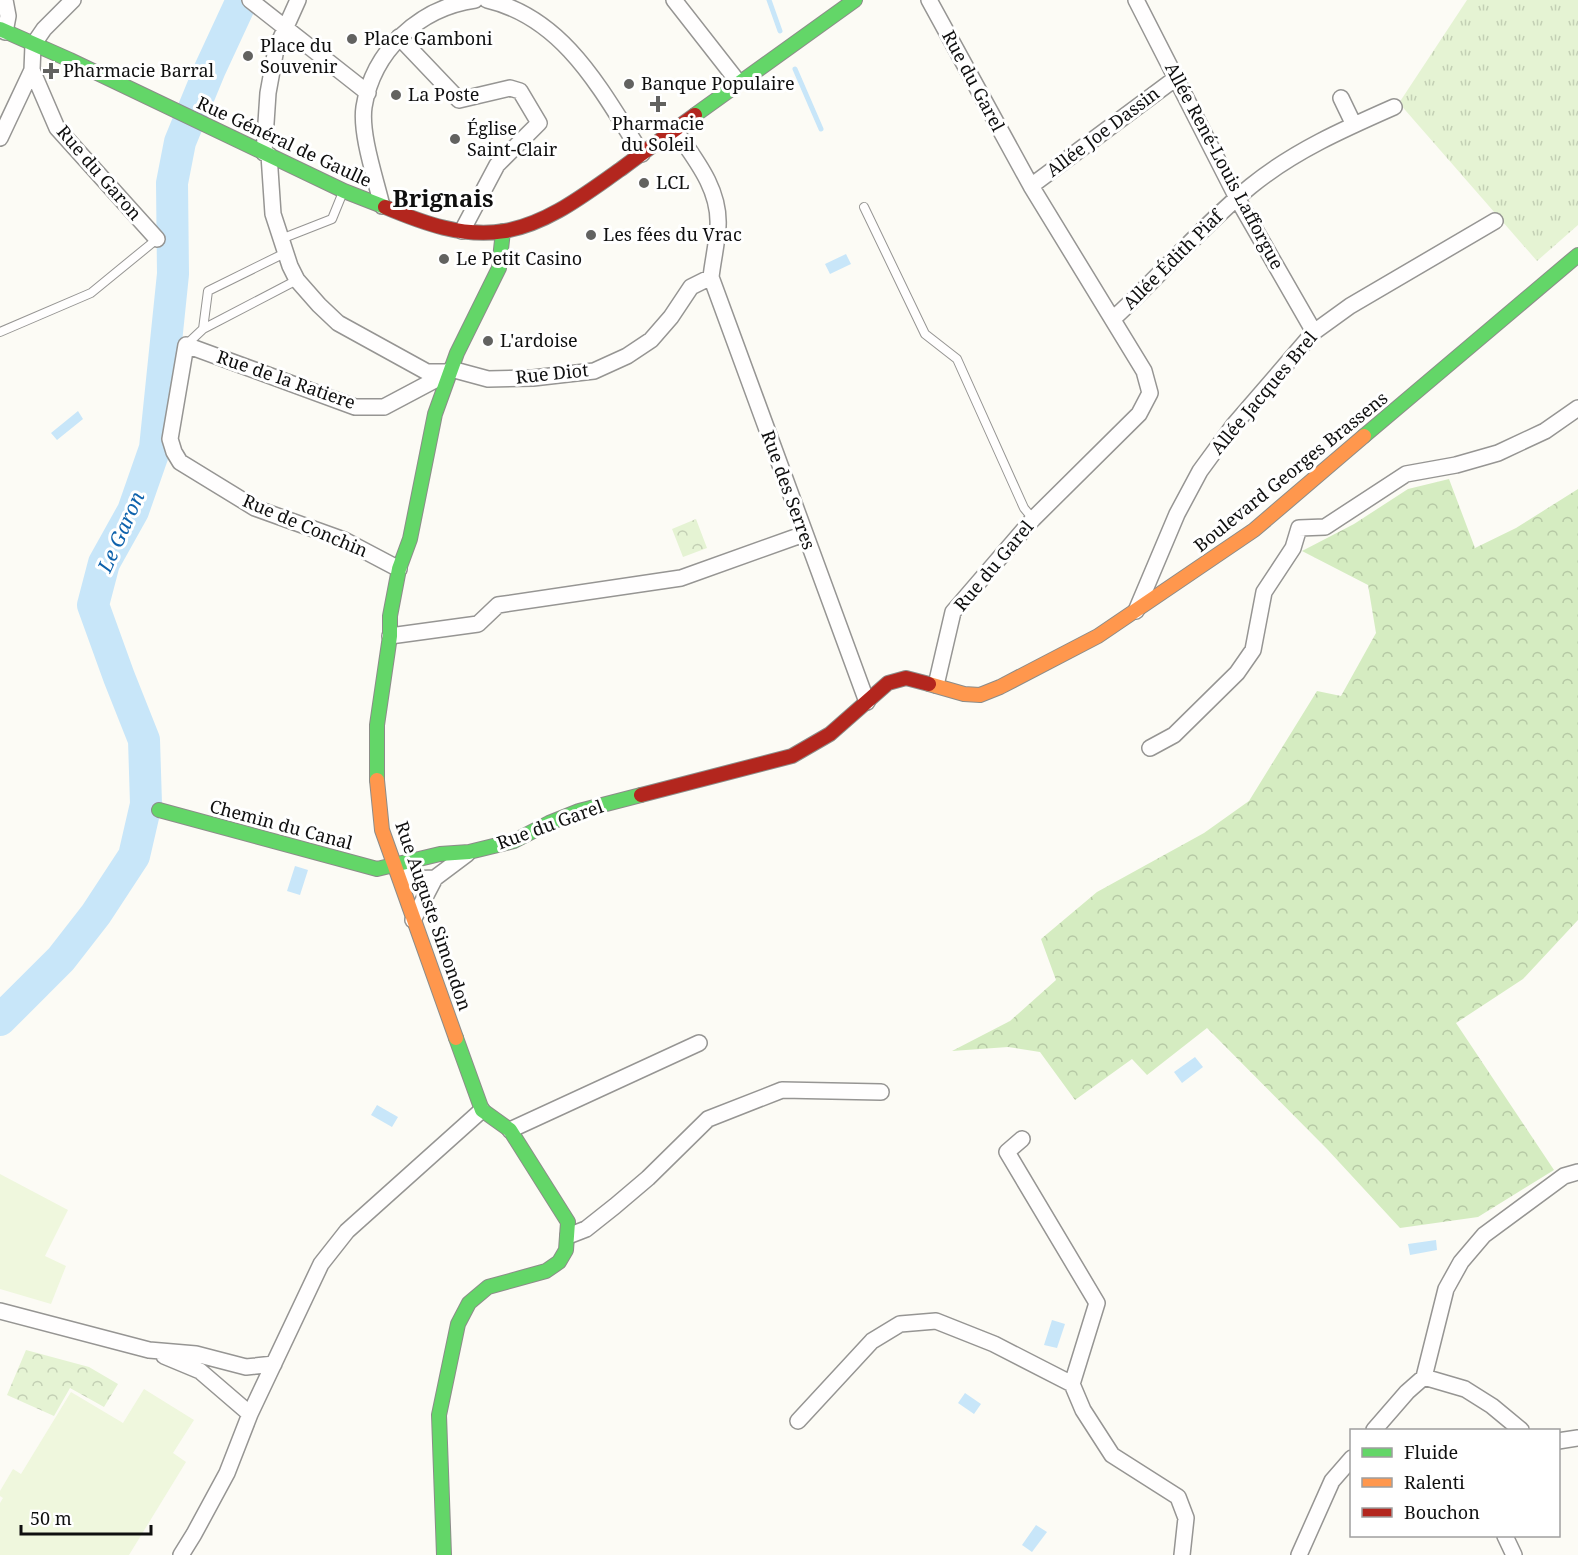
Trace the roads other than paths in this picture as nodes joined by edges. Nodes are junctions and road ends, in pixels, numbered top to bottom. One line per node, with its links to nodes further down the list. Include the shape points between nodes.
1 (5, 0): 12 (street, via 8,16)
2 (73, 0): 14 (street)
3 (298, 0): 11 (street)
4 (475, 0): 13 (street, via 440,10)
5 (487, 0): 25 (street, via 526,16 569,48 591,74)
6 (674, 0): 17 (street)
7 (855, 0): 17 (street, Rue Général de Gaulle)
8 (929, 0): 26 (street, Rue du Garel)
9 (1136, 0): 16 (street, Allée René-Louis Lafforgue)
10 (252, 1): 11 (street)
11 (280, 24): 18 (street); 24 (street, via 268,93)
12 (2, 31): 14 (street, Rue Général de Gaulle)
13 (399, 37): 18 (street, via 374,73); 32 (street, via 459,100 510,88 520,91 539,123 497,165)
14 (33, 45): 15 (street); 24 (street, Rue Général de Gaulle)
15 (32, 70): 23 (street); 34 (street, Rue du Garon, via 57,128)
16 (1176, 78): 26 (street, Allée Joe Dassin); 28 (street, Allée René-Louis Lafforgue)
17 (739, 83): 22 (street, Rue Général de Gaulle)
18 (368, 93): 29 (street, via 364,125)
19 (1341, 98): 21 (street)
20 (1394, 107): 21 (street, Allée Édith Piaf)
21 (1354, 125): 28 (street, Allée Édith Piaf, via 1317,141)
22 (675, 130): 25 (street, Rue Général de Gaulle); 37 (street, via 715,195 718,224)
23 (0, 138)
24 (267, 154): 27 (street, Rue Général de Gaulle); 35 (street, Rue Diot, via 273,214)
25 (642, 154): 33 (street, Rue Général de Gaulle, via 563,209 534,223)
26 (1031, 186): 39 (street, Rue du Garel)
27 (344, 191): 29 (street, Rue Général de Gaulle); 35 (lane, via 332,219)
28 (1237, 198): 39 (street, Allée Édith Piaf); 42 (street, Allée René-Louis Lafforgue)
29 (382, 206): 32 (street, Rue Général de Gaulle, via 429,225)
30 (864, 207): 47 (lane, via 925,334 957,359 1024,508)
31 (1495, 221): 42 (street, Allée Jacques Brel, via 1350,306)
32 (462, 231): 33 (street, Rue Général de Gaulle)
33 (503, 231): 44 (street, Rue Auguste Simondon, via 499,268)
34 (157, 239): 41 (lane, via 91,293)
35 (282, 246): 38 (street, Rue Diot); 40 (lane, via 208,291)
36 (1578, 255): 46 (street, Boulevard Georges Brassens)
37 (711, 277): 44 (street, Rue Diot, via 691,287 651,340 594,371 488,379); 49 (street, Rue des Serres)
38 (297, 279): 40 (lane); 44 (street, Rue Diot, via 338,323 427,372)
39 (1113, 319): 47 (street, Rue du Garel, via 1144,371 1150,393 1139,414)
40 (203, 329): 43 (lane)
41 (0, 332)
42 (1314, 332): 51 (street, Allée Jacques Brel, via 1233,426 1200,471 1176,514)
43 (186, 345): 44 (street, Rue de la Ratiere, via 355,407 384,407); 50 (street, Rue de Conchin, via 170,439 180,462 255,508 344,540)
44 (451, 371): 50 (street, Rue Auguste Simondon, via 435,414 410,539)
45 (1578, 408): 48 (street, via 1545,431 1498,453 1406,474 1324,527)
46 (1284, 504): 48 (street); 51 (street, Boulevard Georges Brassens, via 1245,536)
47 (1033, 519): 53 (street, Rue du Garel, via 953,612)
48 (1299, 528): 55 (street, via 1293,548 1264,592 1253,650 1236,673 1174,735)
49 (804, 534): 52 (street, via 681,578 498,604 478,624); 54 (street, Rue des Serres)
50 (399, 569): 52 (street, Rue Auguste Simondon)
51 (1136, 611): 53 (street, Boulevard Georges Brassens, via 1098,636 980,695)
52 (390, 636): 58 (street, Rue Auguste Simondon, via 377,725 377,779 382,830)
53 (936, 685): 54 (street, Rue du Garel, via 906,678 888,683)
54 (867, 702): 57 (street, Rue du Garel, via 830,734 792,756 594,807 514,841)
55 (1150, 748)
56 (159, 810): 58 (street, Chemin du Canal, via 377,869)
57 (469, 852): 58 (street, Rue du Garel, via 440,854); 59 (street)
58 (393, 866): 59 (street, via 409,879); 60 (street, Rue Auguste Simondon)
59 (435, 878): 60 (street)
60 (413, 920): 63 (street, Rue Auguste Simondon)
61 (699, 1043): 64 (street)
62 (881, 1092): 67 (street, via 782,1090 708,1119 640,1185 586,1230)
63 (482, 1110): 64 (street); 70 (street, via 347,1231 321,1263)
64 (510, 1130): 67 (street, via 568,1222)
65 (1022, 1139): 72 (street, via 1007,1152 1098,1303)
66 (1578, 1172): 71 (street, via 1564,1176 1484,1234 1461,1262 1446,1289)
67 (568, 1236): 82 (street, via 559,1262 546,1271 488,1287 469,1303 458,1324 439,1415)
68 (0, 1311): 69 (street)
69 (149, 1350): 70 (street, via 196,1354 246,1366); 73 (street, via 200,1371)
70 (274, 1364): 73 (street)
71 (1424, 1377): 75 (street); 76 (street, via 1465,1389)
72 (1072, 1384): 74 (street, via 994,1344 936,1321 900,1324 872,1341); 83 (street, via 1083,1410 1112,1455 1178,1497 1186,1518)
73 (250, 1414): 81 (street, via 226,1473)
74 (798, 1421)
75 (1376, 1429)
76 (1519, 1429)
77 (1578, 1438): 78 (street)
78 (1560, 1441)
79 (1350, 1460): 84 (street, via 1332,1481)
80 (1505, 1537): 85 (street)
81 (181, 1555)
82 (444, 1555)
83 (1182, 1555)
84 (1299, 1555)
85 (1514, 1555)

